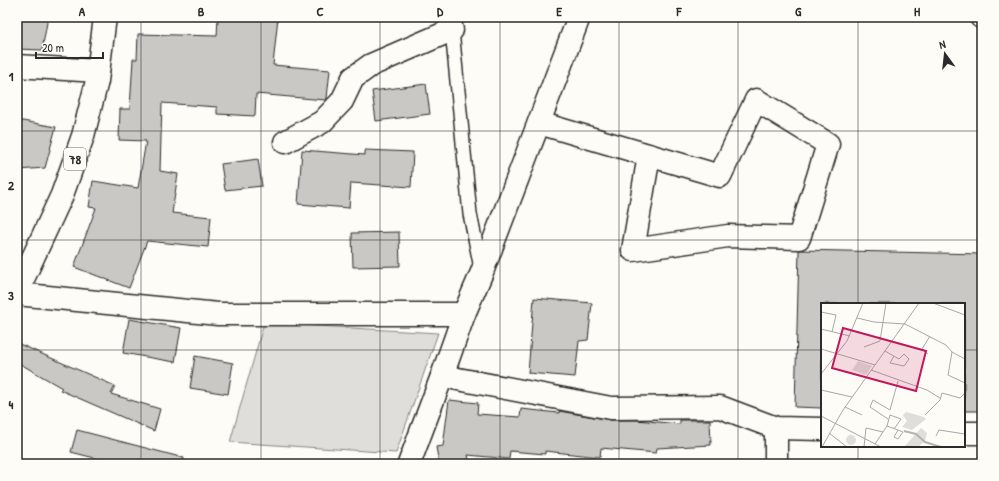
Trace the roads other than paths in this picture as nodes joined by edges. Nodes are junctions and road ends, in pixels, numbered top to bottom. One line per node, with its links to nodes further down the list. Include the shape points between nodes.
1 (105, 17): 5 (street, 78)
2 (579, 17): 6 (street)
3 (450, 24): 7 (street, via 371,65 353,78 342,101 322,122); 9 (lane, via 470,214)
4 (17, 66): 5 (street)
5 (98, 72): 10 (street, 78, via 83,136 62,195)
6 (539, 123): 8 (street); 9 (street)
7 (285, 142)
8 (649, 155): 8 (street, via 720,176 756,100 828,144 799,238 728,236 633,250)
9 (482, 272): 11 (street)
10 (17, 293): 11 (street, via 218,314)
11 (464, 314): 12 (street)
12 (442, 376): 13 (street, via 611,408 720,407); 17 (street)
13 (776, 428): 14 (street); 18 (street)
14 (821, 429)
15 (965, 433): 16 (street)
16 (982, 433)
17 (409, 464)
18 (776, 464)

